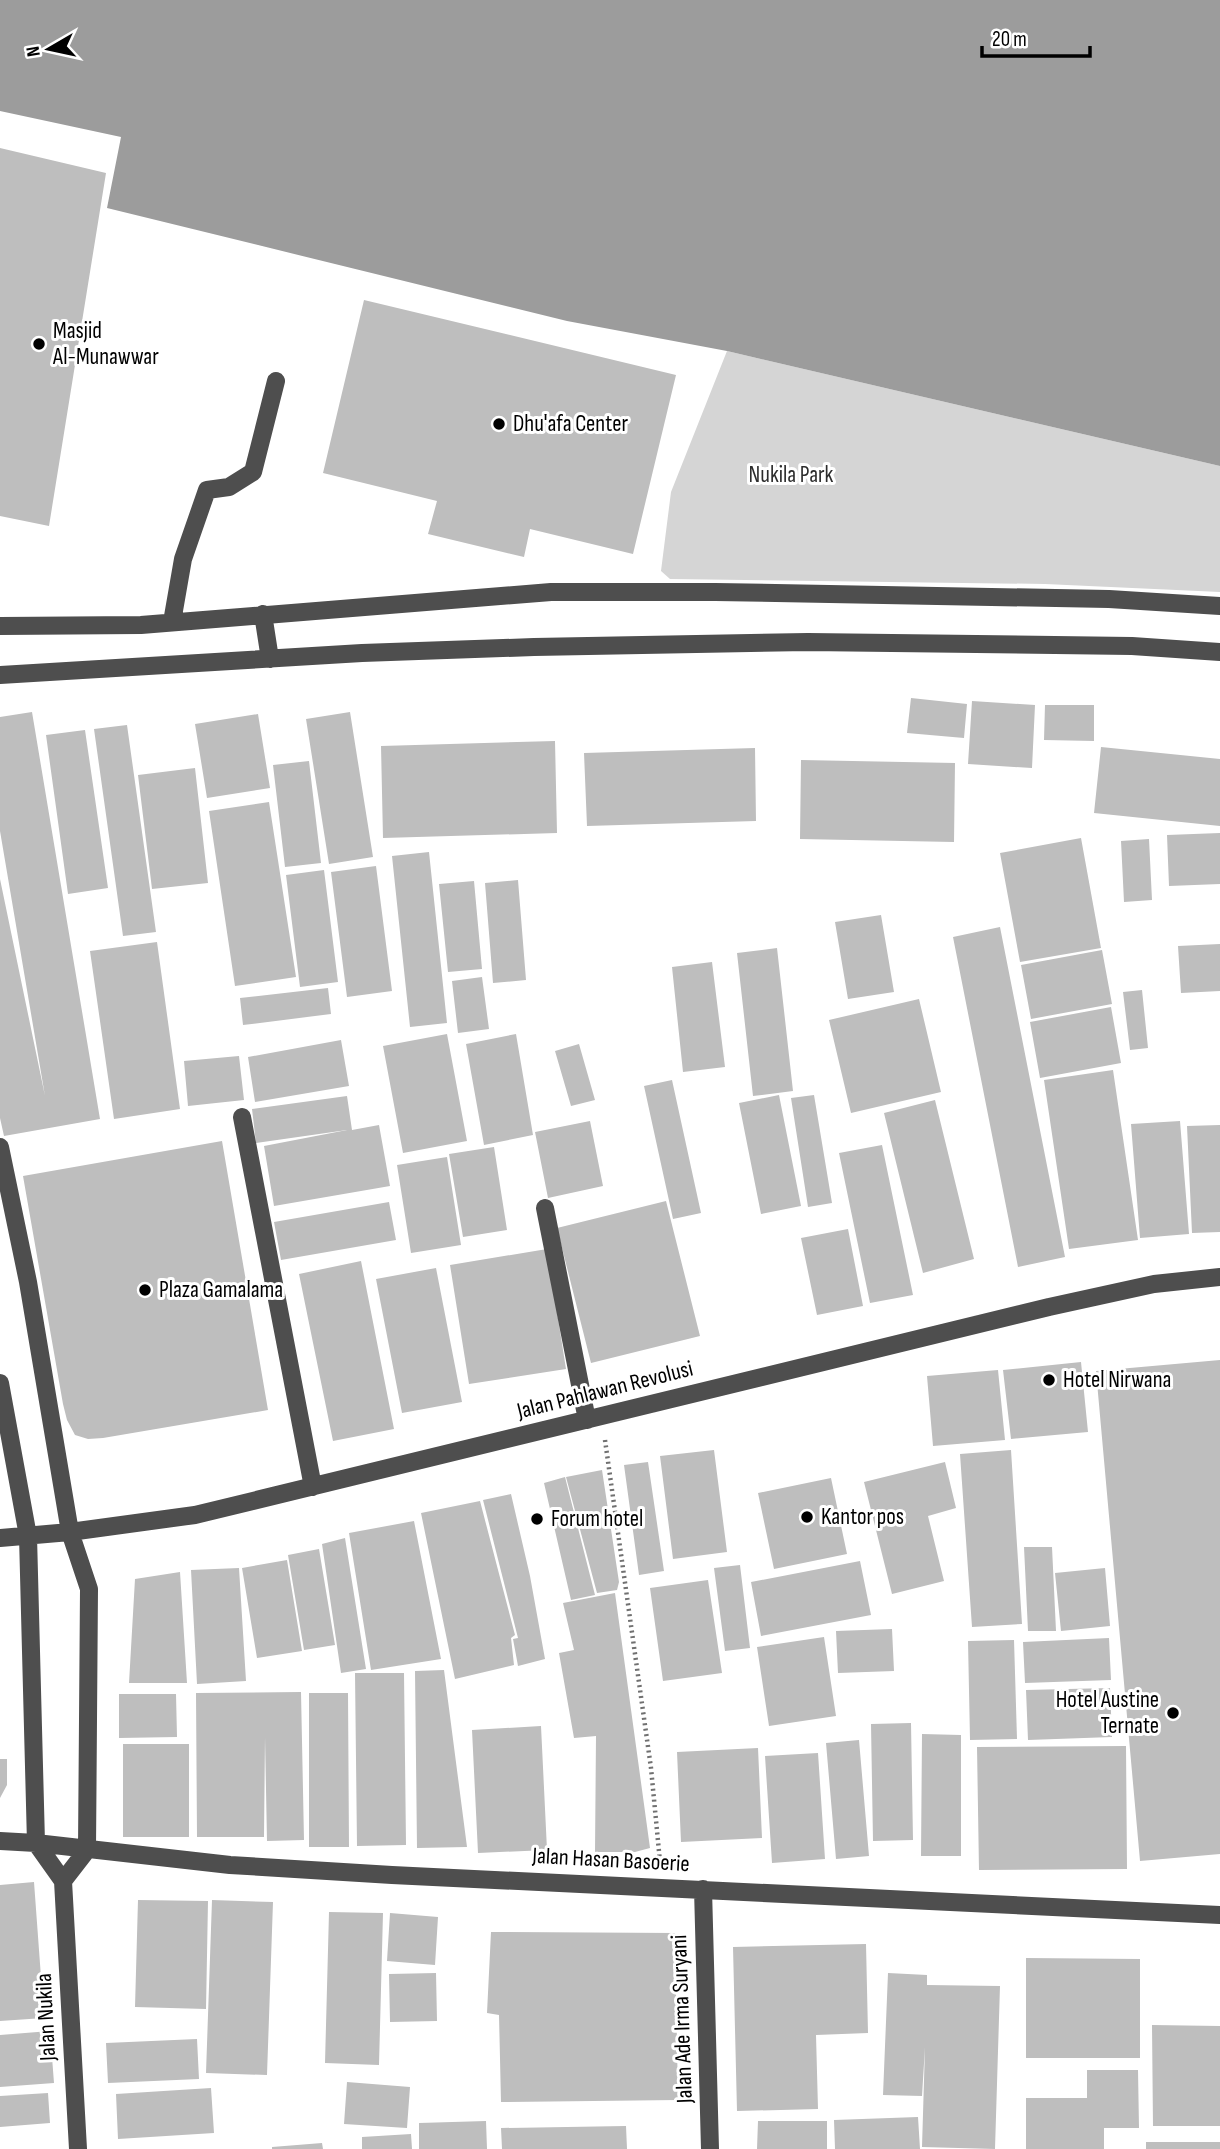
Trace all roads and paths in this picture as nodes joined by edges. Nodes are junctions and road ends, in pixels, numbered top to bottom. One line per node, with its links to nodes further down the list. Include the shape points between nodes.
1 (276, 381): 4 (street, via 253,472 229,487 207,490 183,559)
2 (1220, 606): 3 (street, via 1109,599 551,592)
3 (262, 614): 4 (street); 7 (street)
4 (172, 622): 5 (street)
5 (0, 626)
6 (1220, 652): 7 (street, via 1132,646 808,642 534,647)
7 (270, 659): 8 (street)
8 (0, 675)
9 (242, 1117): 15 (street)
10 (0, 1147): 16 (street, via 29,1282)
11 (545, 1208): 14 (street)
12 (1220, 1277): 14 (street, Jalan Pahlawan Revolusi, via 1154,1284 1049,1307)
13 (0, 1383): 17 (street)
14 (594, 1418): 15 (street, Jalan Pahlawan Revolusi); 23 (path, via 651,1768)
15 (313, 1487): 16 (street, Jalan Pahlawan Revolusi, via 195,1515)
16 (70, 1532): 17 (street, Jalan Pahlawan Revolusi); 21 (street, via 89,1589)
17 (28, 1536): 18 (street, Jalan Pahlawan Revolusi); 20 (street)
18 (0, 1538)
19 (0, 1841): 20 (street, Jalan Hasan Basoerie)
20 (36, 1843): 21 (street, Jalan Hasan Basoerie); 22 (street)
21 (87, 1850): 22 (street); 23 (street, Jalan Hasan Basoerie, via 230,1865)
22 (63, 1881): 26 (street, Jalan Nukila)
23 (663, 1887): 24 (street, Jalan Hasan Basoerie)
24 (703, 1889): 25 (street, Jalan Hasan Basoerie); 27 (street, Jalan Ade Irma Suryani)
25 (1220, 1915)
26 (78, 2149)
27 (710, 2149)

